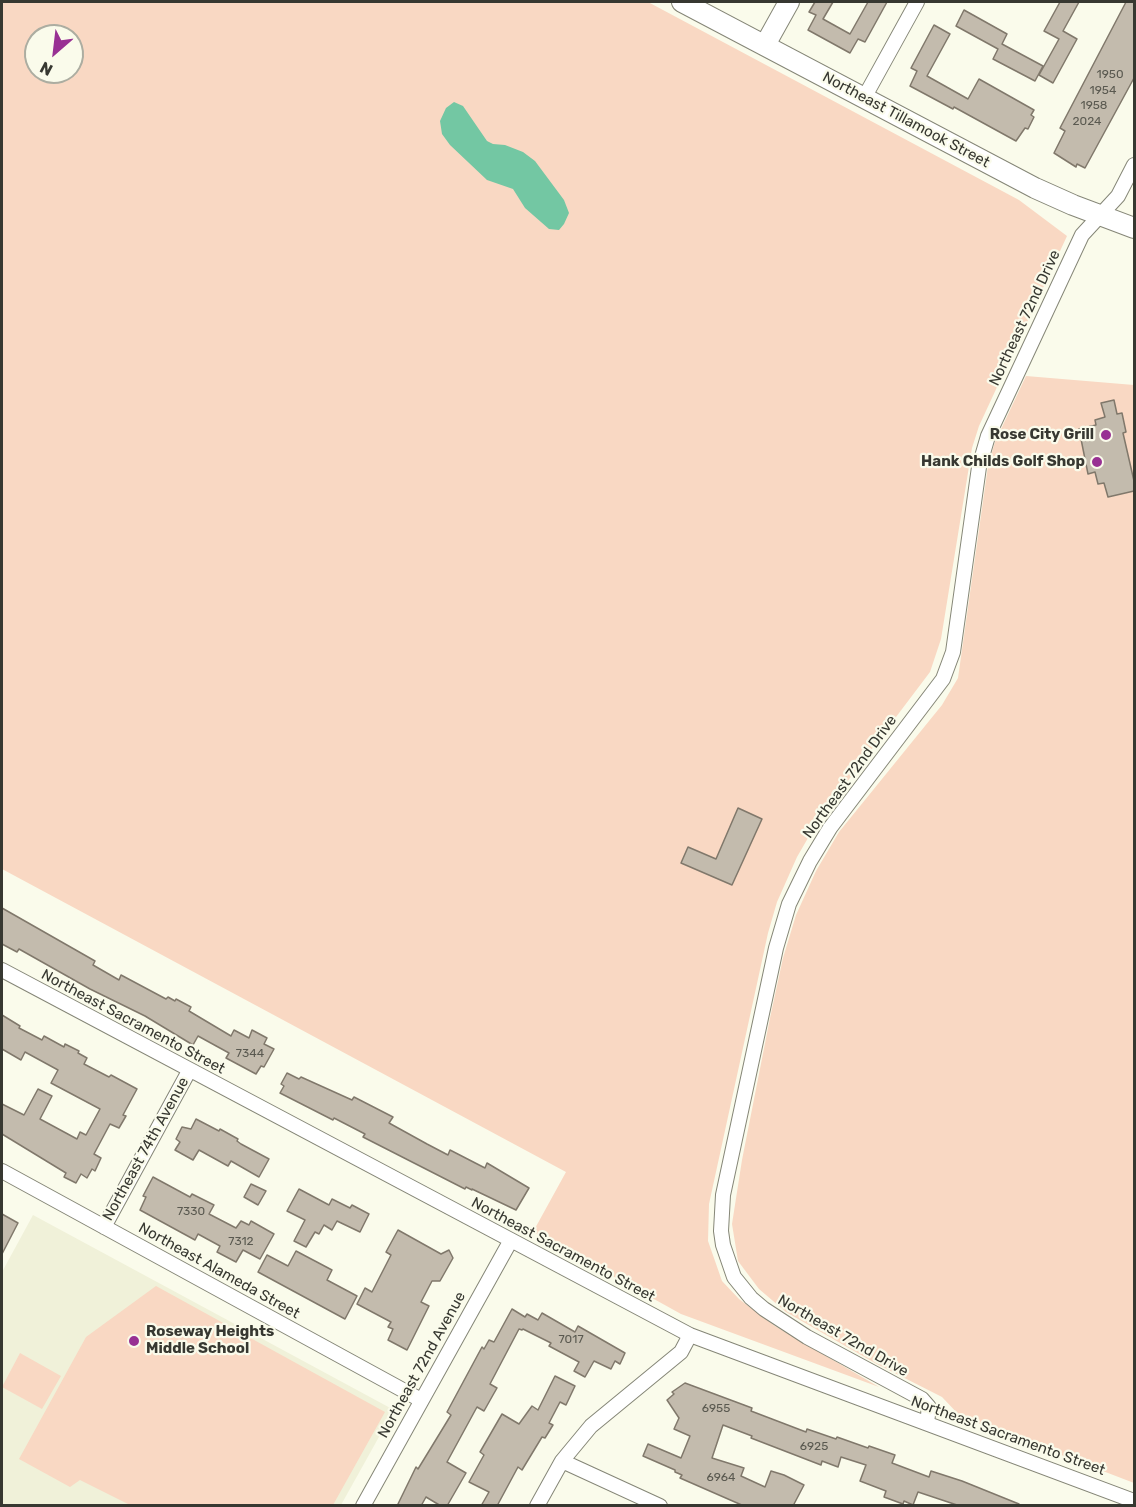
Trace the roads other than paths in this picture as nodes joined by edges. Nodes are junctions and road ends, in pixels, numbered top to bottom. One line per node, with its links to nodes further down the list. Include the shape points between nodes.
1 (682, 2): 4 (street, Northeast Tillamook Street)
2 (789, 2): 4 (street)
3 (917, 2): 5 (street)
4 (765, 45): 5 (street, Northeast Tillamook Street)
5 (864, 98): 7 (street, Northeast Tillamook Street, via 1035,188)
6 (1134, 165): 7 (street, via 1118,196)
7 (1101, 216): 8 (street, Northeast Tillamook Street); 16 (street, Northeast 72nd Drive, via 1082,235 983,450 953,652 943,679 830,828 789,904 723,1195 723,1245 734,1277 751,1298 807,1337 922,1399 929,1407)
8 (1134, 228)
9 (2, 970): 10 (street, Northeast Sacramento Street)
10 (189, 1071): 12 (street, Northeast 74th Avenue); 13 (street, Northeast Sacramento Street)
11 (2, 1171): 12 (street, Northeast Alameda Street)
12 (104, 1227): 15 (street, Northeast Alameda Street)
13 (511, 1240): 14 (street, Northeast Sacramento Street); 15 (street, Northeast 72nd Avenue)
14 (690, 1335): 16 (street, Northeast Sacramento Street); 17 (street, via 681,1352 591,1426)
15 (422, 1400): 19 (street, Northeast 72nd Avenue)
16 (927, 1423): 18 (street, Northeast Sacramento Street)
17 (562, 1461): 20 (street); 21 (street)
18 (1134, 1501)
19 (363, 1506)
20 (537, 1506)
21 (660, 1506)

